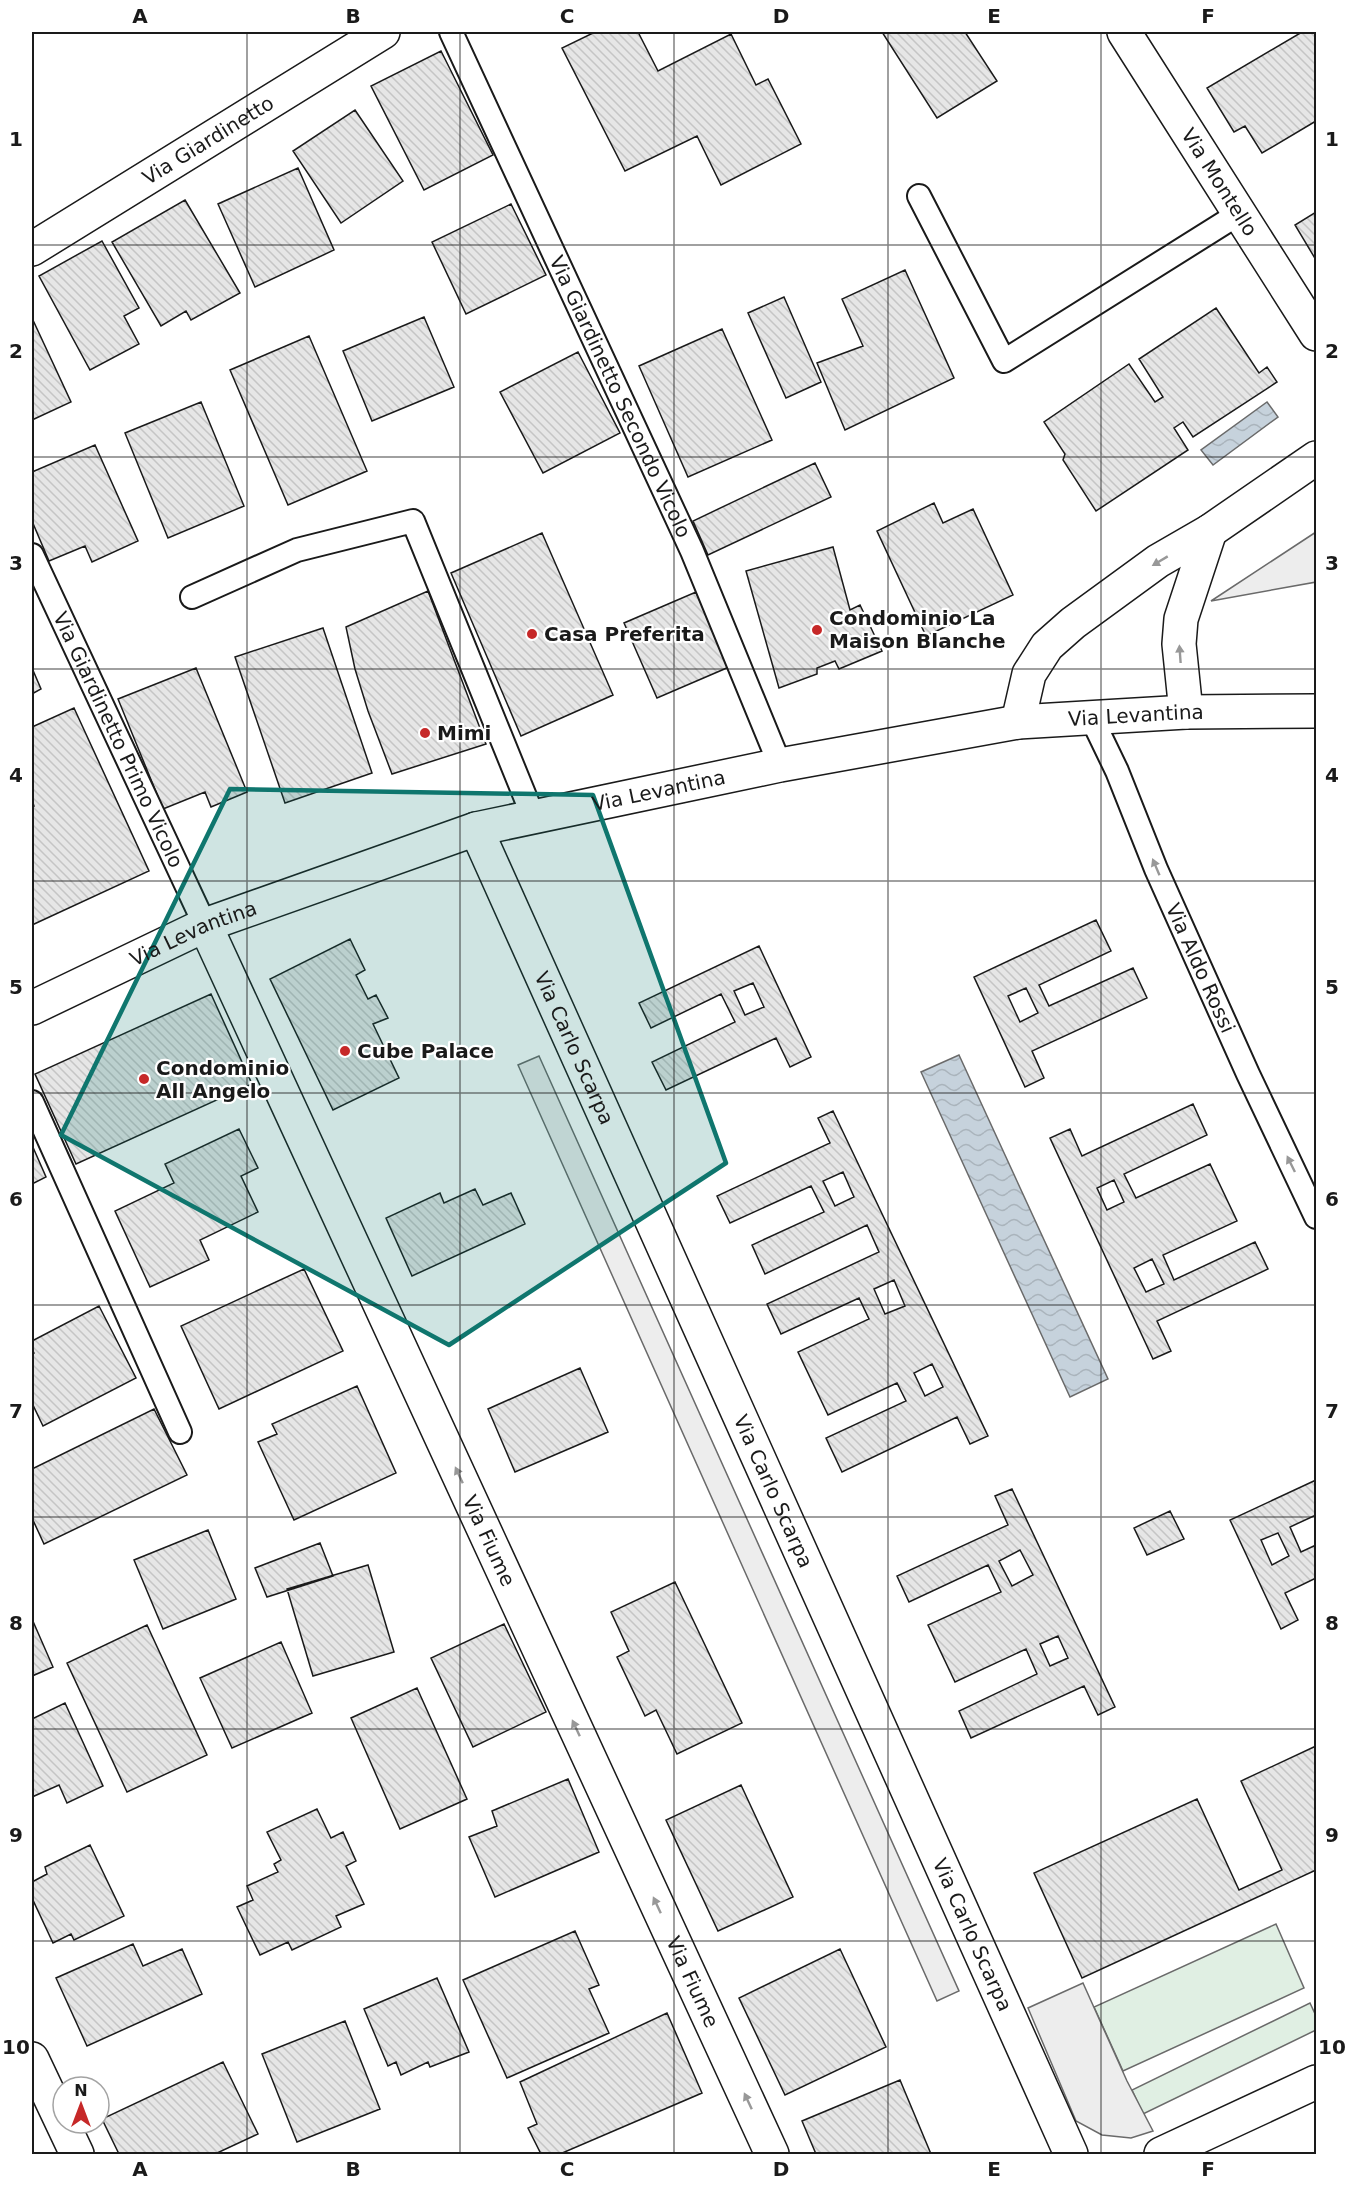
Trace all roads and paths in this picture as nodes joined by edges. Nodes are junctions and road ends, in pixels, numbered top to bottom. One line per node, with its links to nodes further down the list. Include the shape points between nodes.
1 (383, 32): 6 (street, Via Giardinetto)
2 (451, 32): 16 (lane, Via Giardinetto Secondo Vicolo, via 692,551)
3 (1124, 32): 5 (street, Via Montello)
4 (919, 196): 5 (lane, via 1004,361)
5 (1240, 213): 7 (street, Via Montello)
6 (32, 249)
7 (1317, 334)
8 (1317, 458): 9 (street)
9 (1210, 531): 13 (street, one-way to 9, via 1179,644 1181,620); 15 (street, one-way to 15, via 1119,588 1047,646 1029,674)
10 (32, 555): 19 (lane, Via Giardinetto Primo Vicolo)
11 (192, 597): 17 (lane, via 297,550 413,520)
12 (1317, 711): 13 (street, Via Levantina)
13 (1186, 712): 14 (street, Via Levantina)
14 (1091, 717): 15 (street, Via Levantina); 22 (lane, Via Aldo Rossi, one-way to 14, via 1156,869)
15 (1018, 722): 16 (street, Via Levantina)
16 (780, 765): 17 (street, Via Levantina)
17 (533, 816): 18 (street, Via Levantina)
18 (476, 829): 19 (street, Via Levantina); 28 (street, Via Carlo Scarpa)
19 (205, 925): 20 (street, Via Levantina); 27 (street, Via Fiume, one-way to 19)
20 (32, 1008)
21 (32, 1102): 23 (lane)
22 (1317, 1216)
23 (180, 1432)
24 (32, 2059): 26 (street)
25 (1317, 2082): 29 (street)
26 (76, 2154)
27 (772, 2154)
28 (1071, 2154)
29 (1161, 2154)

